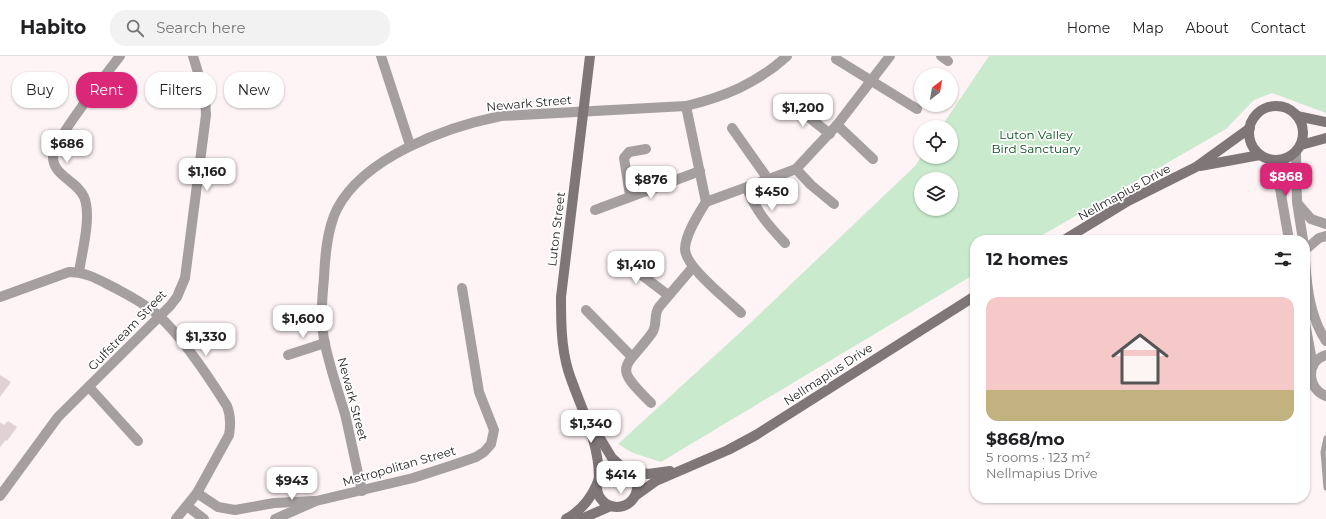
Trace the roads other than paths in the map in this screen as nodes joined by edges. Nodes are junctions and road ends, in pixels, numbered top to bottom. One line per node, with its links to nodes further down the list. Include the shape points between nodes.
1 (120, 56): 45 (street, via 60,139 53,155 54,165 60,174 84,195 87,206)
2 (193, 56): 53 (street, Gulfstream Street, via 205,96 206,115 185,278 177,297)
3 (381, 56): 20 (street)
4 (590, 56): 12 (main road, Luton Street)
5 (787, 56): 10 (street, Newark Street, via 774,68 738,90)
6 (890, 56): 8 (street)
7 (836, 59): 8 (street)
8 (872, 82): 11 (street); 15 (street)
9 (792, 104): 18 (street)
10 (686, 106): 12 (street, Newark Street); 28 (street)
11 (914, 107)
12 (583, 112): 20 (street, Newark Street, via 501,116 464,125); 63 (main road, Luton Street, via 561,297 567,368)
13 (1297, 116): 14 (main road); 17 (main road, via 1282,107 1265,108 1252,120); 21 (main road, via 1303,130)
14 (1326, 122)
15 (838, 125): 18 (street); 24 (street)
16 (732, 128): 29 (street)
17 (1250, 128): 23 (main road, via 1251,143); 26 (main road, Nellmapius Drive)
18 (830, 134): 27 (street)
19 (1326, 138): 21 (main road)
20 (410, 145): 55 (street, Newark Street, via 360,179 345,195 336,211 325,263 322,306)
21 (1299, 148): 25 (main road, via 1283,160); 33 (street)
22 (646, 149): 31 (street, via 630,152 624,158)
23 (1260, 155): 25 (main road); 26 (main road, Nellmapius Drive)
24 (873, 159)
25 (1275, 160): 38 (street)
26 (1196, 167): 37 (main road, Nellmapius Drive, via 1128,201)
27 (796, 169): 29 (street); 34 (street)
28 (700, 171): 31 (street); 32 (street)
29 (768, 179): 30 (street)
30 (747, 188): 32 (street); 41 (street, via 760,214)
31 (630, 195): 35 (street)
32 (706, 202): 44 (street, via 694,222 685,248 686,256)
33 (1297, 202): 36 (street, via 1311,219); 39 (street)
34 (834, 204)
35 (595, 210)
36 (1326, 224)
37 (1072, 235)
38 (1288, 235)
39 (1302, 235)
40 (1326, 236): 42 (street)
41 (785, 243)
42 (1310, 246)
43 (618, 257): 47 (street)
44 (694, 267): 47 (street); 52 (street)
45 (79, 272): 48 (street, via 69,272); 53 (street, via 91,275 143,304)
46 (462, 288): 71 (street, Metropolitan Street, via 479,392 494,430 491,444 476,457 413,478)
47 (668, 295): 59 (street, via 655,312 652,333)
48 (0, 296)
49 (970, 299): 67 (main road, Nellmapius Drive, via 756,435)
50 (1310, 300): 54 (street, via 1314,318)
51 (586, 310): 59 (street)
52 (741, 313)
53 (159, 316): 61 (street, Gulfstream Street); 72 (street, via 178,336 230,414 229,435)
54 (1326, 341)
55 (325, 343): 57 (street); 71 (street, Newark Street)
56 (1310, 350): 60 (street)
57 (288, 355)
58 (1326, 355): 60 (street)
59 (631, 356): 64 (street, via 626,369 628,379)
60 (1313, 366): 62 (street, via 1311,380 1318,392)
61 (89, 387): 66 (street); 73 (street, Gulfstream Street, via 58,417)
62 (1326, 396)
63 (581, 403): 68 (main road, Luton Street, via 612,458); 69 (main road, Luton Street, via 596,446 599,462)
64 (651, 403)
65 (1326, 438): 70 (lane, via 1323,452)
66 (138, 441)
67 (692, 467): 68 (main road, Nellmapius Drive, via 656,473); 74 (main road, Nellmapius Drive, via 656,481)
68 (627, 469): 69 (main road, via 610,468); 74 (main road, via 637,483)
69 (598, 481): 77 (main road, via 600,498); 81 (main road, via 592,497 583,508)
70 (1326, 488)
71 (362, 491): 75 (street, Metropolitan Street)
72 (197, 493): 75 (street, Metropolitan Street, via 218,507 235,510 274,503); 76 (street)
73 (0, 496)
74 (636, 496): 77 (main road, via 625,506)
75 (316, 501): 80 (street, Metropolitan Street)
76 (187, 506): 78 (street); 79 (street)
77 (612, 506): 82 (main road)
78 (176, 519)
79 (204, 519)
80 (275, 519)
81 (566, 519)
82 (581, 519)

